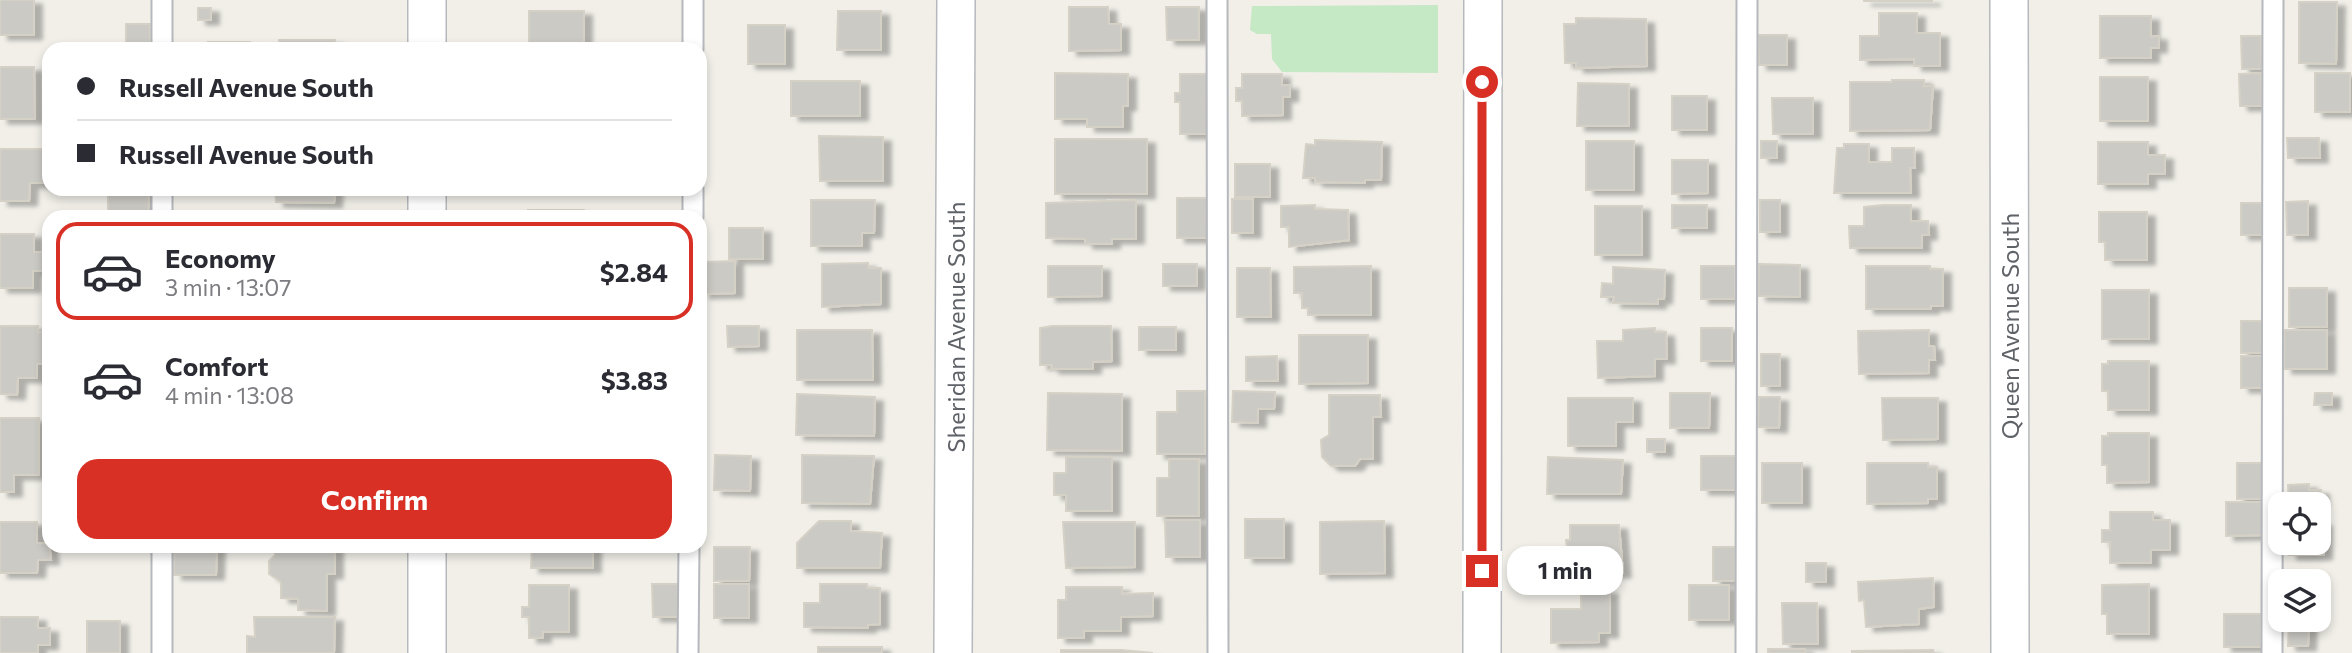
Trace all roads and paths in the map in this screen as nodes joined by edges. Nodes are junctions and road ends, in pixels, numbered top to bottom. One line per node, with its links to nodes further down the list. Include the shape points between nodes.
1 (162, 0): 10 (lane)
2 (427, 0): 11 (street)
3 (693, 0): 12 (lane)
4 (956, 0): 19 (street, Sheridan Avenue South)
5 (1217, 0): 20 (lane)
6 (1483, 0): 21 (street)
7 (1747, 0): 22 (lane)
8 (2009, 0): 23 (street, Queen Avenue South)
9 (2273, 0): 24 (lane)
10 (162, 42)
11 (427, 42)
12 (693, 42)
13 (162, 553): 16 (lane)
14 (427, 553): 17 (street)
15 (689, 553): 18 (lane)
16 (162, 653)
17 (426, 653)
18 (688, 653)
19 (953, 653)
20 (1217, 653)
21 (1482, 653)
22 (1746, 653)
23 (2010, 653)
24 (2272, 653)

